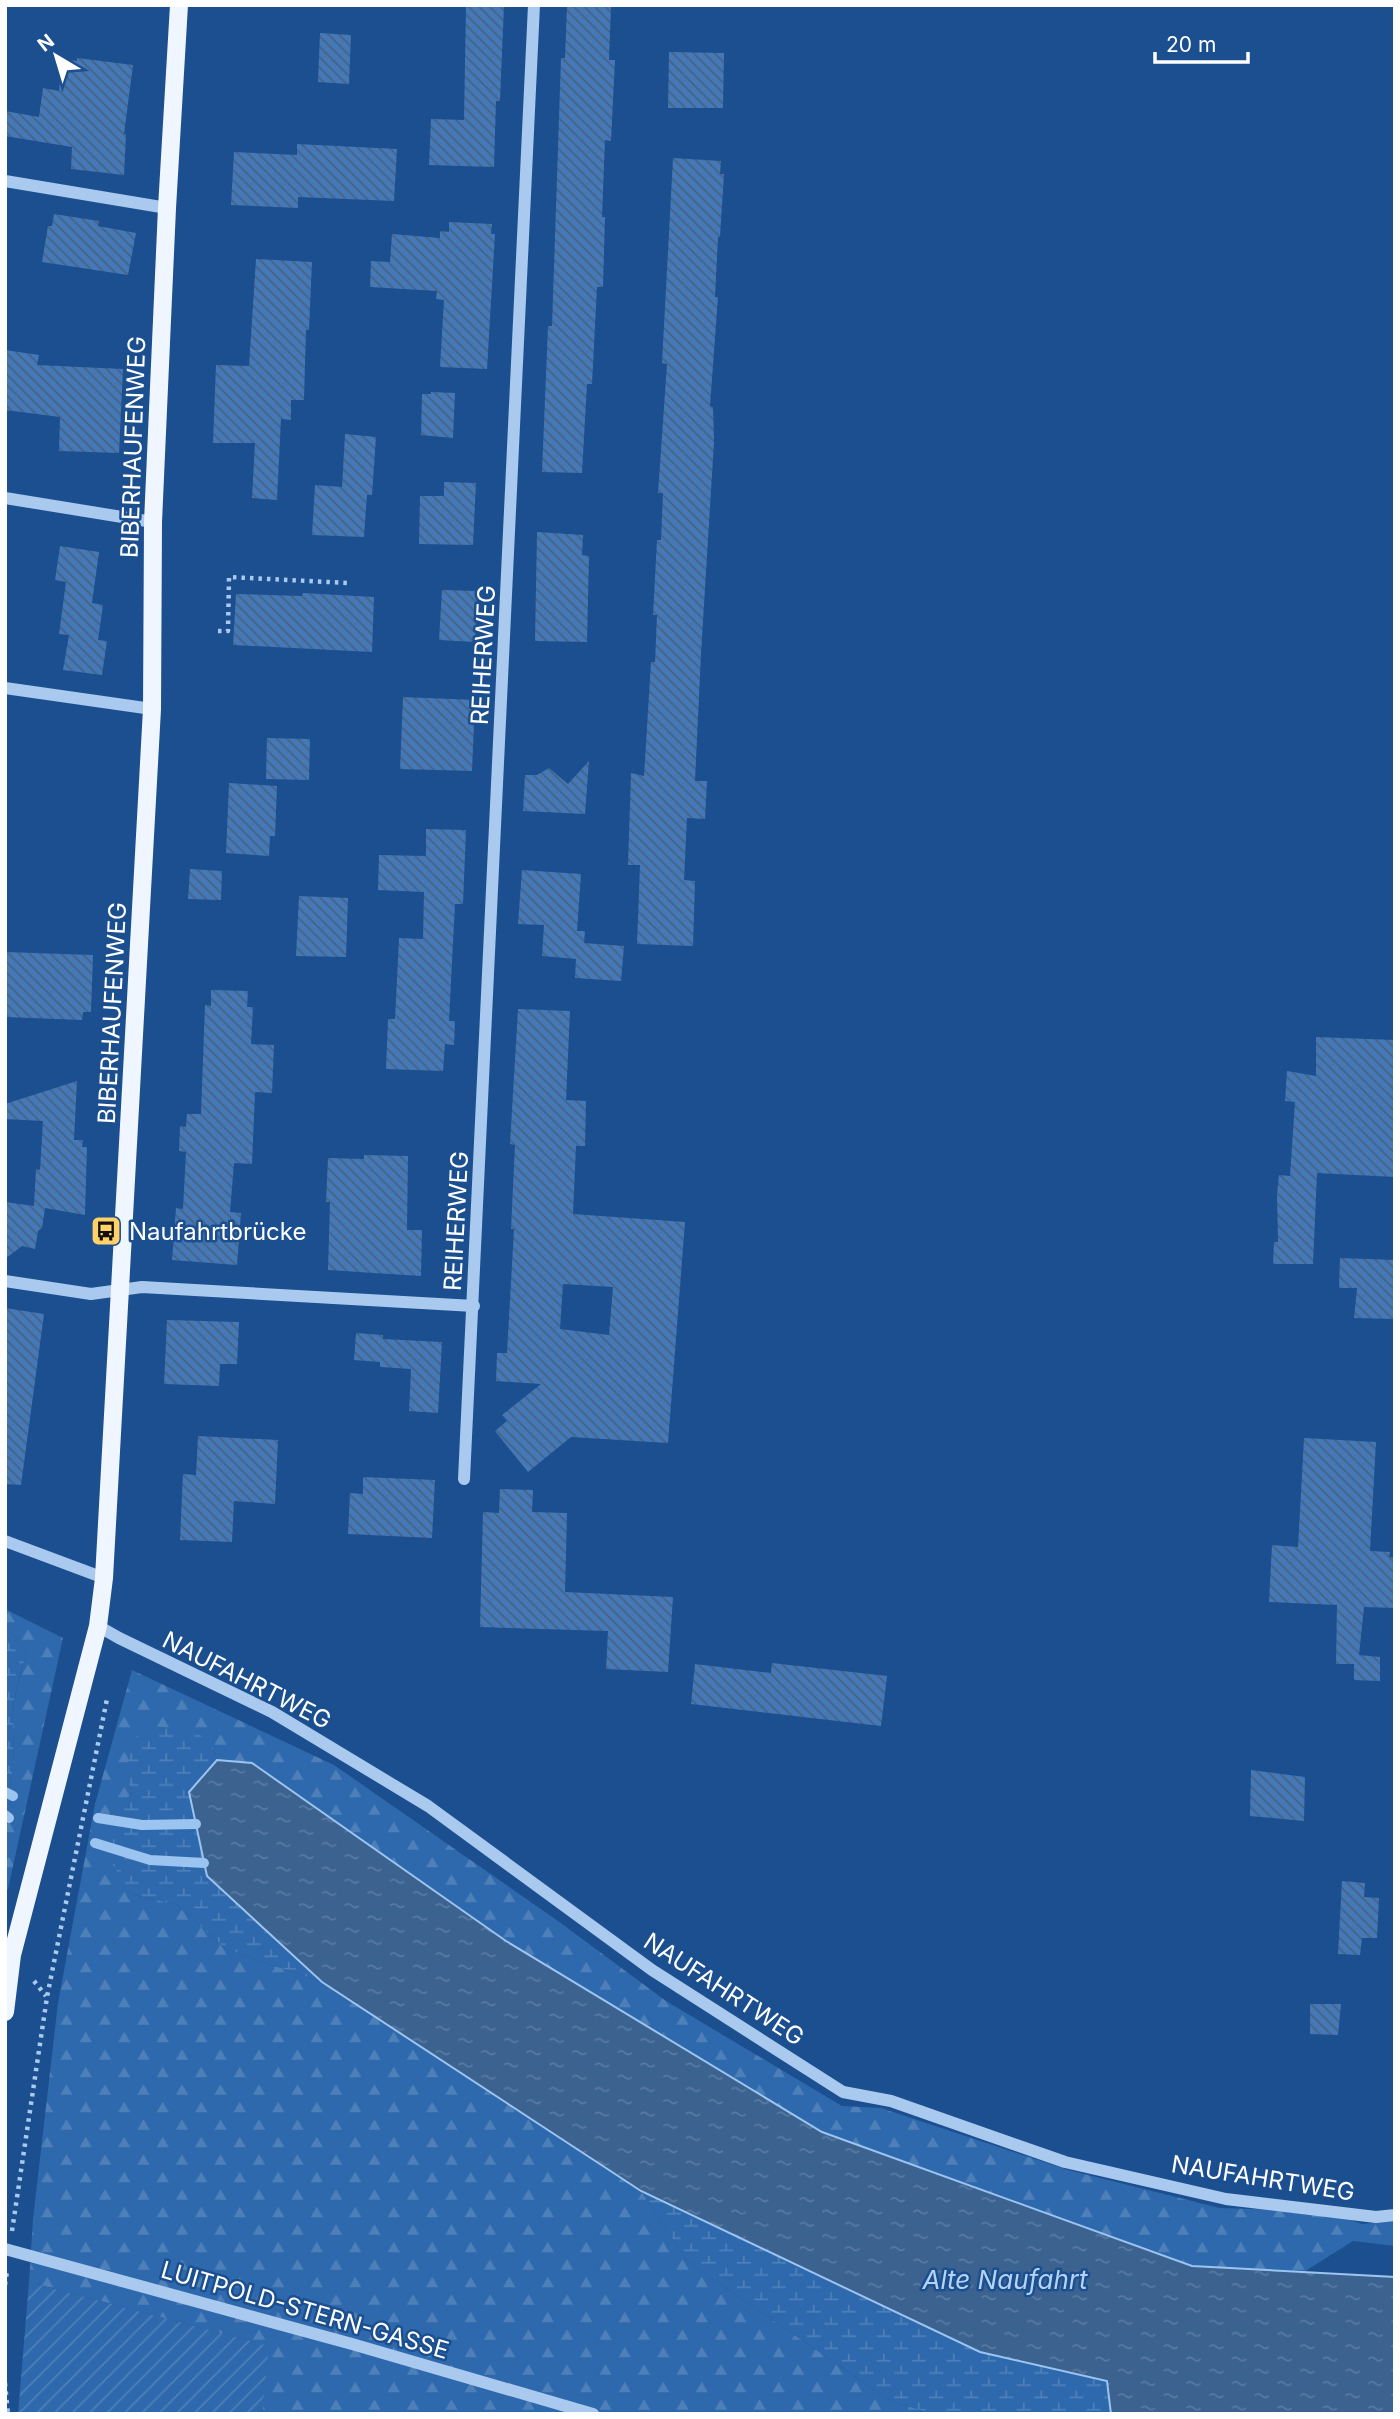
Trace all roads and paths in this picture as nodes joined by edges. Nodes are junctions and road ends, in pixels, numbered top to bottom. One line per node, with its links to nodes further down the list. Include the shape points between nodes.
1 (179, 5): 4 (main road, BIBERHAUFENWEG)
2 (534, 5): 13 (street, REIHERWEG)
3 (5, 181): 4 (street)
4 (167, 208): 6 (main road, BIBERHAUFENWEG)
5 (5, 498): 6 (street)
6 (153, 522): 10 (main road, BIBERHAUFENWEG)
7 (348, 583): 8 (path, via 229,578 228,631)
8 (218, 631)
9 (5, 688): 10 (street)
10 (152, 709): 12 (main road, BIBERHAUFENWEG)
11 (5, 1281): 12 (street, REIHERWEG, via 91,1294)
12 (120, 1291): 13 (street, REIHERWEG, via 142,1287); 16 (main road, BIBERHAUFENWEG)
13 (474, 1306): 14 (street, REIHERWEG)
14 (464, 1479)
15 (5, 1541): 16 (street)
16 (104, 1578): 17 (main road, BIBERHAUFENWEG)
17 (98, 1626): 19 (main road, BIBERHAUFENWEG); 21 (street, NAUFAHRTWEG, via 272,1712 428,1806 652,1970 843,2092 891,2101 1065,2162 1213,2196 1376,2217)
18 (109, 1690): 22 (path, via 47,1997)
19 (8, 1952): 20 (main road, BIBERHAUFENWEG)
20 (5, 2012)
21 (1395, 2215)
22 (12, 2225)
23 (5, 2249): 26 (street, LUITPOLD-STERN-GASSE)
24 (5, 2383): 25 (path)
25 (8, 2414)
26 (593, 2414)

